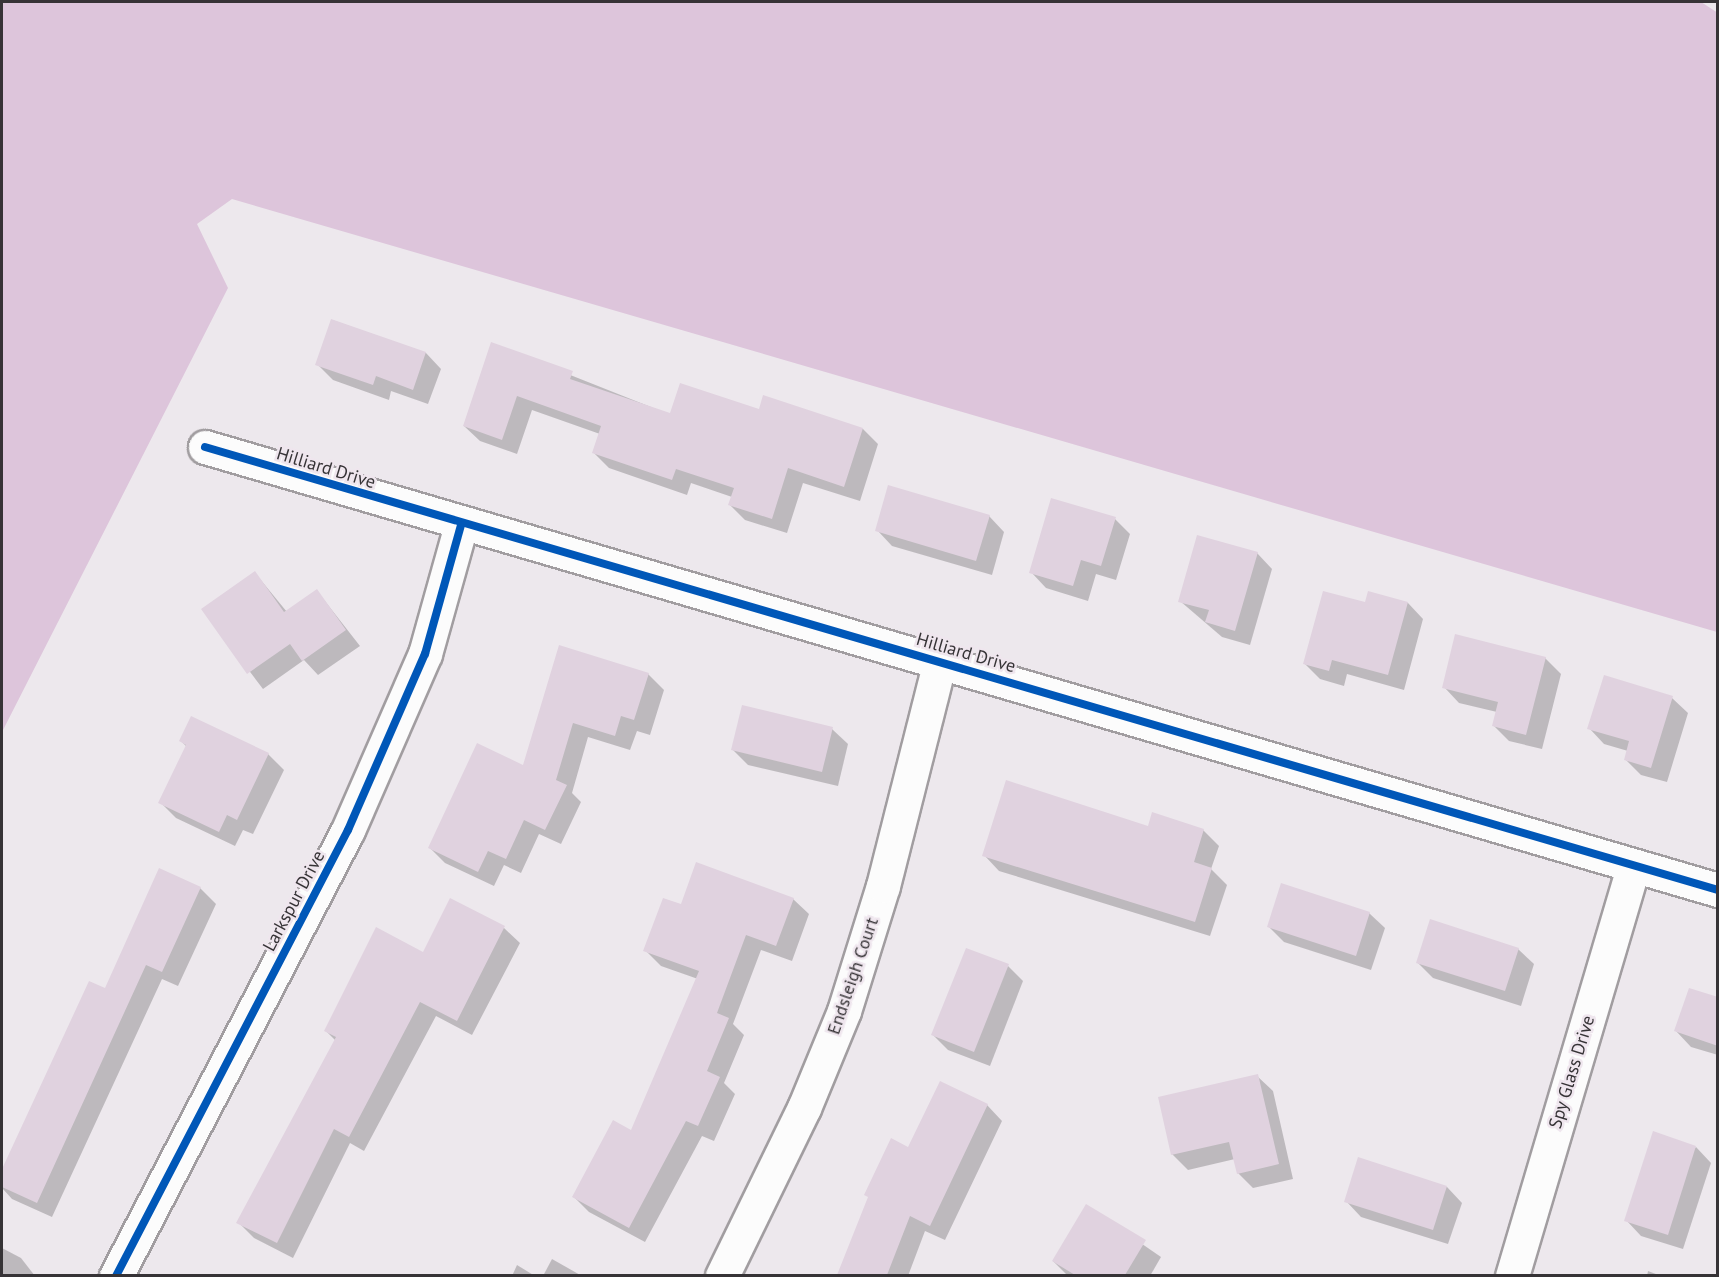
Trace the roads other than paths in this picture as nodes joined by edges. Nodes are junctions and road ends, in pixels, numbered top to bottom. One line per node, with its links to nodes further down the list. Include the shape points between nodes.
1 (205, 447): 2 (street, Hilliard Drive)
2 (461, 525): 3 (street, Hilliard Drive); 6 (street, Larkspur Drive, via 425,654 348,830)
3 (940, 661): 4 (street, Hilliard Drive); 7 (street, Endsleigh Court, via 883,886 844,1011 804,1108)
4 (1633, 868): 5 (street, Hilliard Drive); 8 (street, Spy Glass Drive)
5 (1718, 890)
6 (116, 1275)
7 (722, 1275)
8 (1512, 1275)

